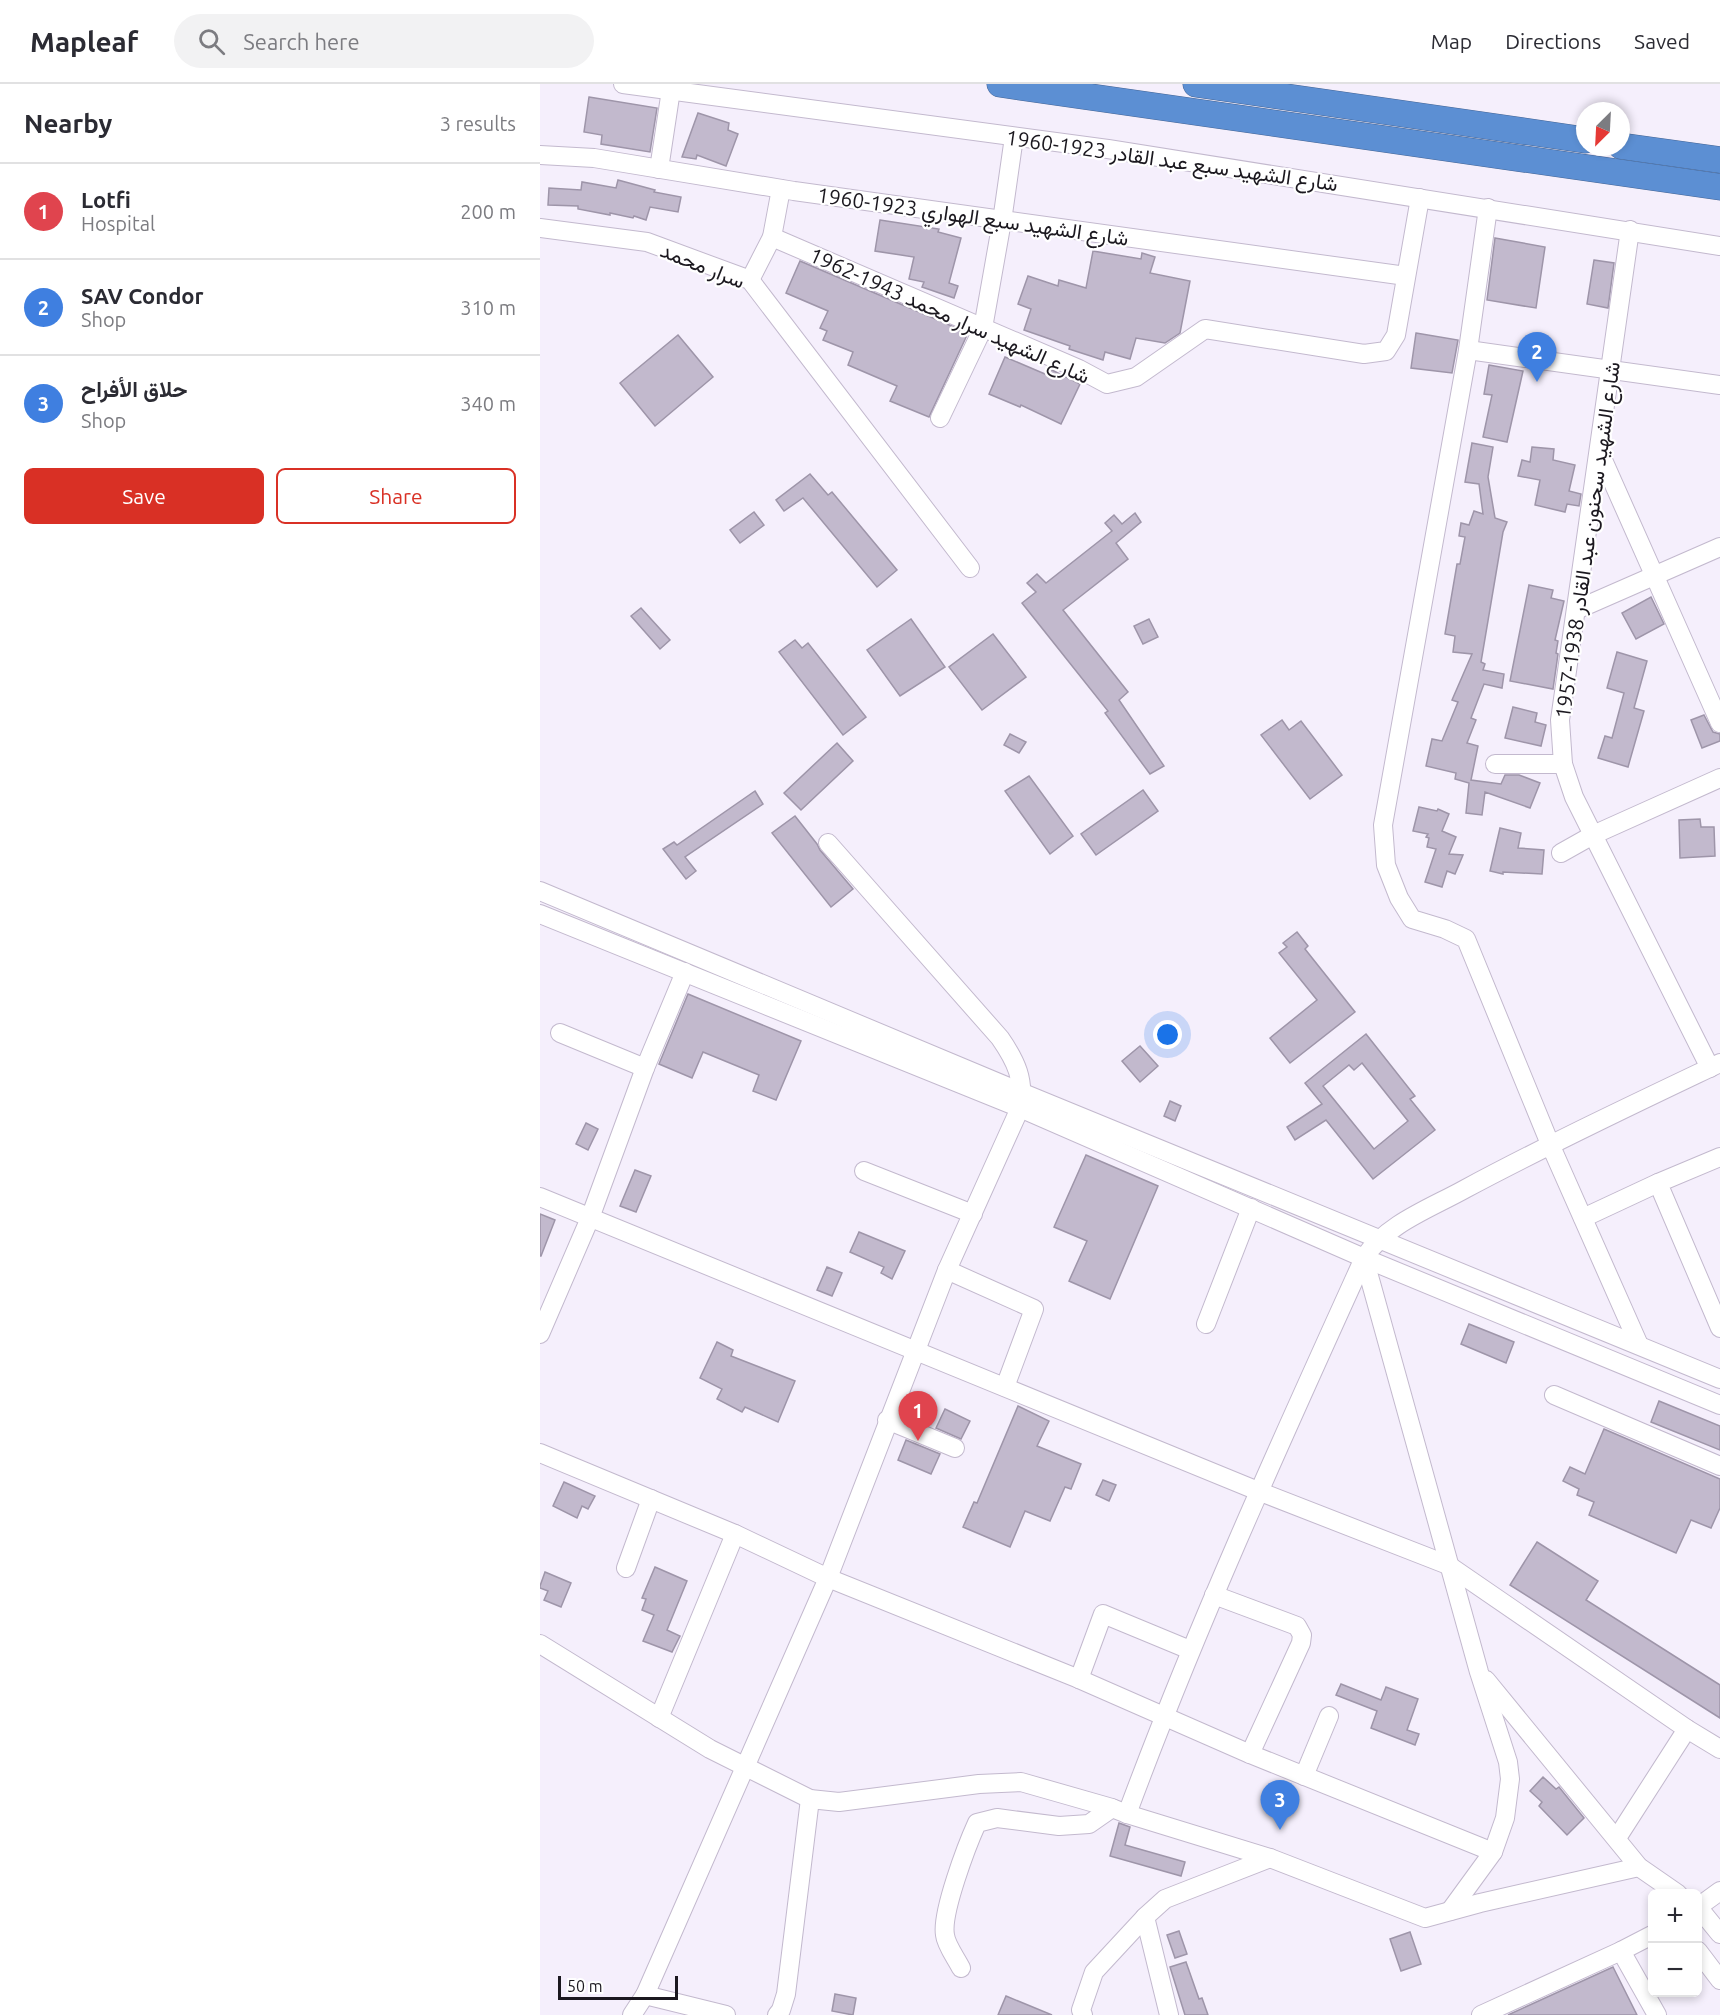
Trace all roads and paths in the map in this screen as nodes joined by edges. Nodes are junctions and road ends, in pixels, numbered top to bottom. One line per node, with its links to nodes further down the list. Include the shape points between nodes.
1 (623, 84): 4 (street, شارع الشهيد سبع عبد القادر 1923-1960)
2 (1000, 84): 11 (highway)
3 (1196, 84): 6 (highway)
4 (671, 90): 5 (street, شارع الشهيد سبع عبد القادر 1923-1960); 10 (street)
5 (1014, 136): 13 (street, شارع الشهيد سبع عبد القادر 1923-1960); 15 (street)
6 (1576, 139)
7 (1630, 147): 9 (highway)
8 (540, 155): 10 (street, شارع الشهيد سبع الهواري 1923-1960, via 594,158)
9 (1720, 160)
10 (659, 169): 12 (street, شارع الشهيد سبع الهواري 1923-1960)
11 (1720, 187)
12 (781, 189): 15 (street, شارع الشهيد سبع الهواري 1923-1960); 18 (street)
13 (1420, 198): 14 (street, شارع الشهيد سبع عبد القادر 1923-1960); 20 (street, شارع الشهيد سرار محمد 1943-1962)
14 (1488, 208): 17 (street, شارع الشهيد سبع عبد القادر 1923-1960); 23 (street)
15 (1002, 221): 20 (street, شارع الشهيد سبع الهواري 1923-1960); 22 (street)
16 (540, 228): 21 (street, سرار محمد, via 647,242)
17 (1630, 230): 19 (street, شارع الشهيد سبع عبد القادر 1923-1960); 24 (street, شارع الشهيد سحنون عبد القادر 1938-1957)
18 (772, 237): 21 (street); 22 (street, شارع الشهيد سرار محمد 1943-1962)
19 (1720, 246)
20 (1406, 276): 22 (street, شارع الشهيد سرار محمد 1943-1962, via 1396,335 1386,351 1364,354 1205,329 1136,377 1107,384)
21 (750, 280): 29 (street, سرار محمد)
22 (983, 328): 26 (street)
23 (1468, 350): 24 (street); 46 (street, via 1383,825 1386,865 1412,920 1466,939)
24 (1611, 370): 25 (street); 27 (street, شارع الشهيد سحنون عبد القادر 1938-1957)
25 (1720, 385)
26 (940, 418)
27 (1599, 451): 30 (street); 31 (street, شارع الشهيد سحنون عبد القادر 1938-1957)
28 (1720, 547): 30 (street)
29 (970, 568)
30 (1655, 576): 31 (street); 32 (street)
31 (1576, 610): 34 (street, شارع الشهيد سحنون عبد القادر 1938-1957, via 1560,720)
32 (1720, 723)
33 (1495, 764): 34 (street)
34 (1563, 764): 36 (street, شارع الشهيد سحنون عبد القادر 1938-1957)
35 (1720, 778): 36 (street)
36 (1593, 835): 38 (street); 43 (street, شارع الشهيد سحنون عبد القادر 1938-1957)
37 (828, 843): 45 (street, via 1000,1038 1015,1061)
38 (1561, 853)
39 (540, 891): 45 (street)
40 (540, 914): 41 (street)
41 (685, 972): 44 (street); 45 (street)
42 (560, 1033): 44 (street)
43 (1715, 1066): 46 (street)
44 (645, 1068): 53 (street)
45 (1021, 1100): 51 (street); 52 (street); 55 (street)
46 (1550, 1144): 54 (street); 55 (street)
47 (1720, 1157): 49 (street)
48 (864, 1171): 52 (street)
49 (1658, 1183): 54 (street); 59 (street)
50 (540, 1197): 53 (street)
51 (1251, 1208): 56 (street); 58 (street)
52 (973, 1214): 57 (street)
53 (590, 1218): 60 (street); 62 (street)
54 (1583, 1218): 61 (street)
55 (1380, 1239): 56 (street); 61 (street)
56 (1364, 1257): 66 (street); 71 (street); 74 (street)
57 (947, 1270): 62 (street); 64 (street, via 1034,1309)
58 (1206, 1324)
59 (1720, 1328)
60 (540, 1334)
61 (1640, 1345): 63 (street)
62 (915, 1350): 64 (street); 67 (street)
63 (1720, 1378)
64 (1005, 1388): 71 (street)
65 (1554, 1395): 70 (street)
66 (1720, 1405)
67 (887, 1420): 68 (street); 76 (street)
68 (955, 1448)
69 (540, 1453): 72 (street)
70 (1720, 1466)
71 (1258, 1491): 74 (street); 77 (street)
72 (651, 1499): 73 (street); 75 (street)
73 (735, 1534): 76 (street); 84 (street)
74 (1448, 1565): 80 (street); 85 (street)
75 (626, 1568)
76 (828, 1578): 81 (street); 88 (street)
77 (1214, 1595): 79 (street); 87 (street, via 1297,1626 1302,1635)
78 (540, 1644): 84 (street)
79 (1190, 1650): 81 (street, via 1103,1614); 82 (street)
80 (1479, 1672): 92 (street); 93 (street, via 1510,1779 1505,1818)
81 (1079, 1679): 82 (street)
82 (1164, 1715): 87 (street); 91 (street)
83 (1329, 1716): 89 (street)
84 (659, 1718): 88 (street)
85 (1687, 1729): 86 (street); 92 (street)
86 (1720, 1749)
87 (1250, 1754): 89 (street)
88 (745, 1767): 90 (street); 108 (street)
89 (1304, 1776): 93 (street)
90 (810, 1799): 91 (street, via 839,1802 1021,1782); 111 (street, via 786,1994)
91 (1119, 1811): 94 (street); 106 (street, via 1089,1824 1059,1826 997,1818 977,1823 943,1923 945,1938)
92 (1617, 1838): 95 (street)
93 (1493, 1852): 99 (street)
94 (1270, 1858): 99 (street, via 1425,1917); 101 (street, via 1165,1899)
95 (1639, 1867): 96 (street); 99 (street)
96 (1672, 1889)
97 (1720, 1891): 98 (street)
98 (1702, 1904)
99 (1450, 1911)
100 (1702, 1912): 102 (street)
101 (1145, 1917): 112 (street, via 1094,1972 1081,2010); 113 (street)
102 (1720, 1934)
103 (1648, 1938): 104 (street)
104 (1621, 1951): 114 (street); 115 (street)
105 (1702, 1956): 107 (street)
106 (961, 1968)
107 (1720, 1980)
108 (645, 1995): 109 (street); 110 (street)
109 (632, 2015)
110 (726, 2015)
111 (777, 2015)
112 (1083, 2015)
113 (1169, 2015)
114 (1481, 2015)
115 (1657, 2015)

